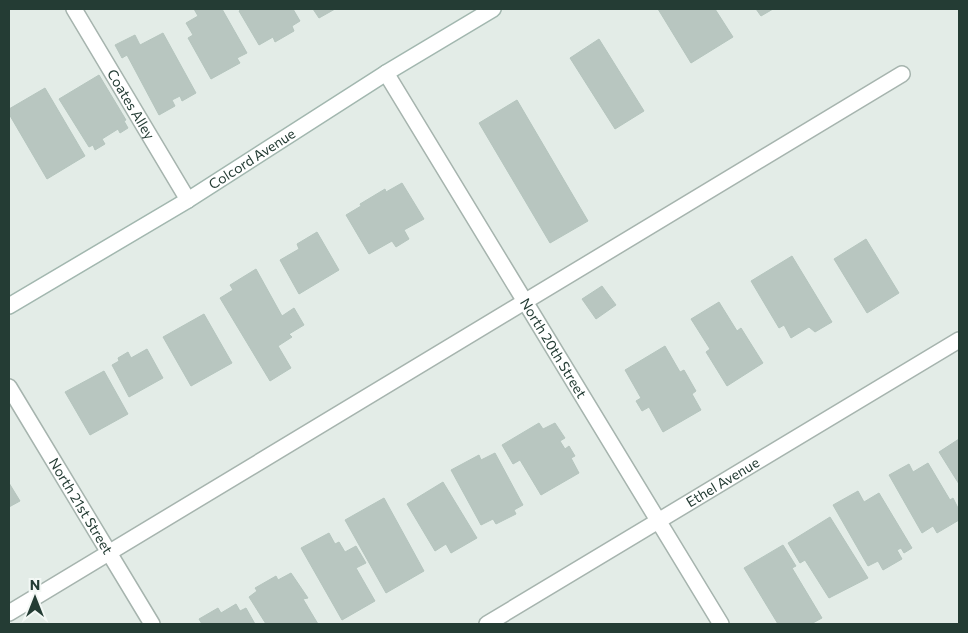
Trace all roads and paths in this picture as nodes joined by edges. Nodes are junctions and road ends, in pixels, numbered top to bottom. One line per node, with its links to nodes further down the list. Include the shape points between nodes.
1 (74, 9): 5 (street, Coates Alley)
2 (492, 9): 3 (street, Colcord Avenue)
3 (386, 73): 5 (street, Colcord Avenue); 6 (street, North 20th Street)
4 (902, 74): 6 (street)
5 (188, 200): 7 (street, Colcord Avenue)
6 (525, 302): 10 (street, North 20th Street); 11 (street)
7 (9, 306)
8 (959, 340): 10 (street, Ethel Avenue)
9 (9, 387): 11 (street, North 21st Street)
10 (658, 521): 14 (street, Ethel Avenue); 15 (street, North 20th Street)
11 (108, 552): 12 (street); 13 (street, North 21st Street)
12 (9, 613)
13 (152, 624)
14 (487, 624)
15 (721, 624)

